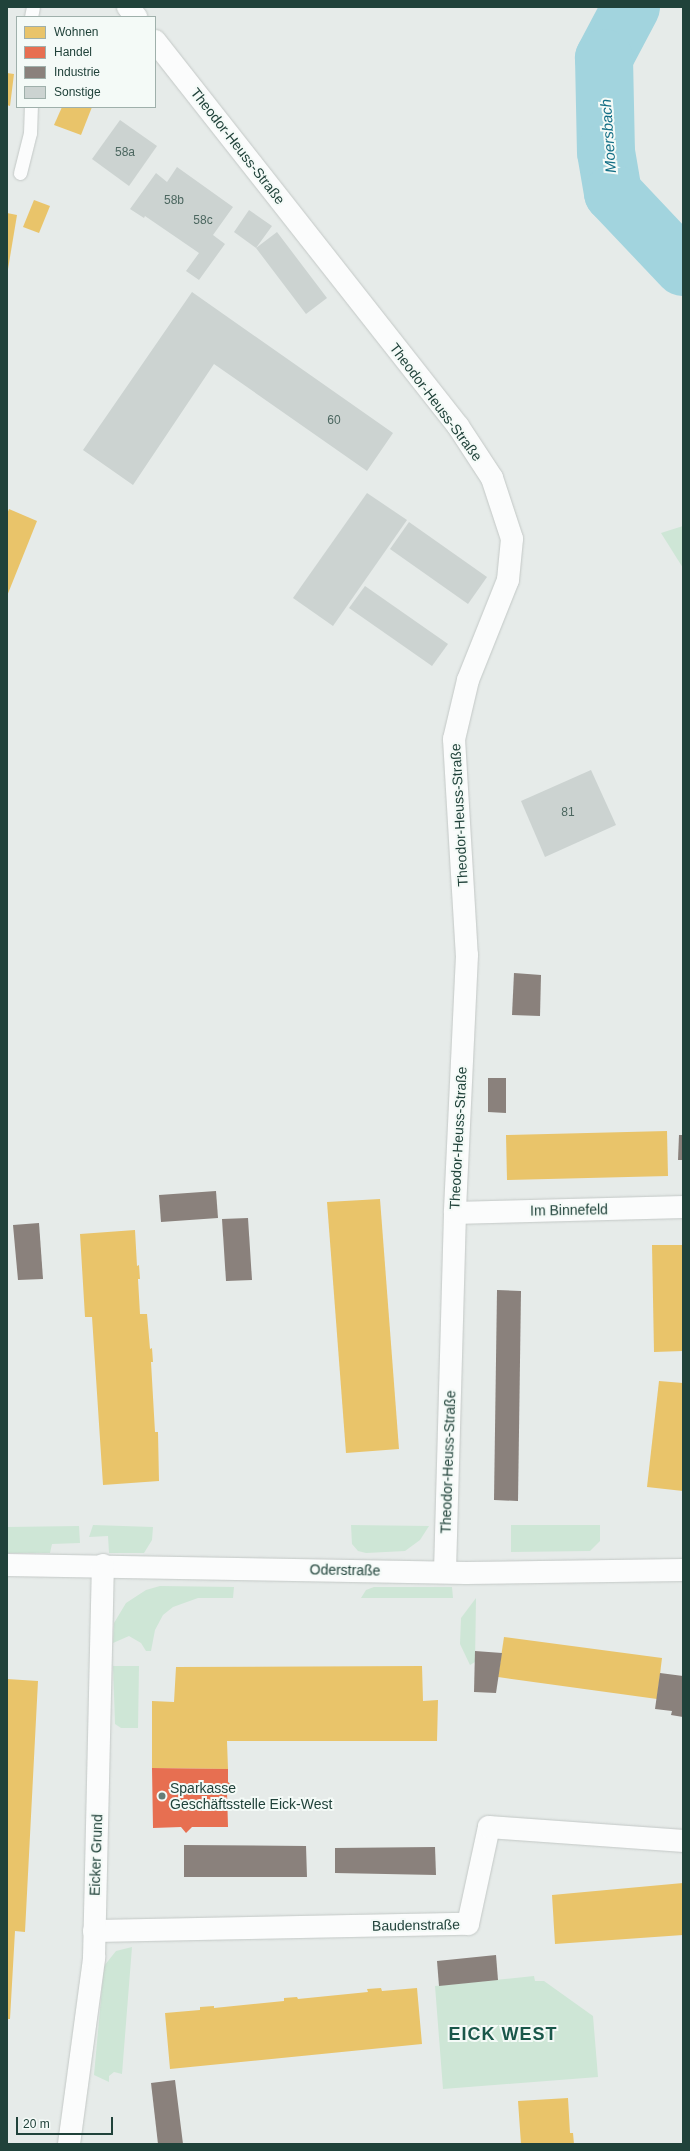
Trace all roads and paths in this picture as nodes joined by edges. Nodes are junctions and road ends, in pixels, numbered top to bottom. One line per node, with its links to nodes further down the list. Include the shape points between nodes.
1 (128, 7): 2 (street)
2 (135, 16)
3 (156, 42): 7 (street, Theodor-Heuss-Straße, via 458,426 492,478 512,539 508,580 468,680 454,739 467,955)
4 (31, 108): 5 (lane, via 30,133)
5 (20, 173)
6 (683, 1207): 7 (street, Im Binnefeld)
7 (455, 1212): 11 (street, Theodor-Heuss-Straße)
8 (7, 1565): 9 (street, Oderstraße)
9 (103, 1565): 11 (street, Oderstraße); 13 (street, Eicker Grund)
10 (683, 1570): 11 (street, Oderstraße)
11 (445, 1572)
12 (683, 1842): 13 (street, Baudenstraße, via 489,1827 468,1924)
13 (94, 1931): 14 (street, Eicker Grund, via 94,1958)
14 (69, 2144)

